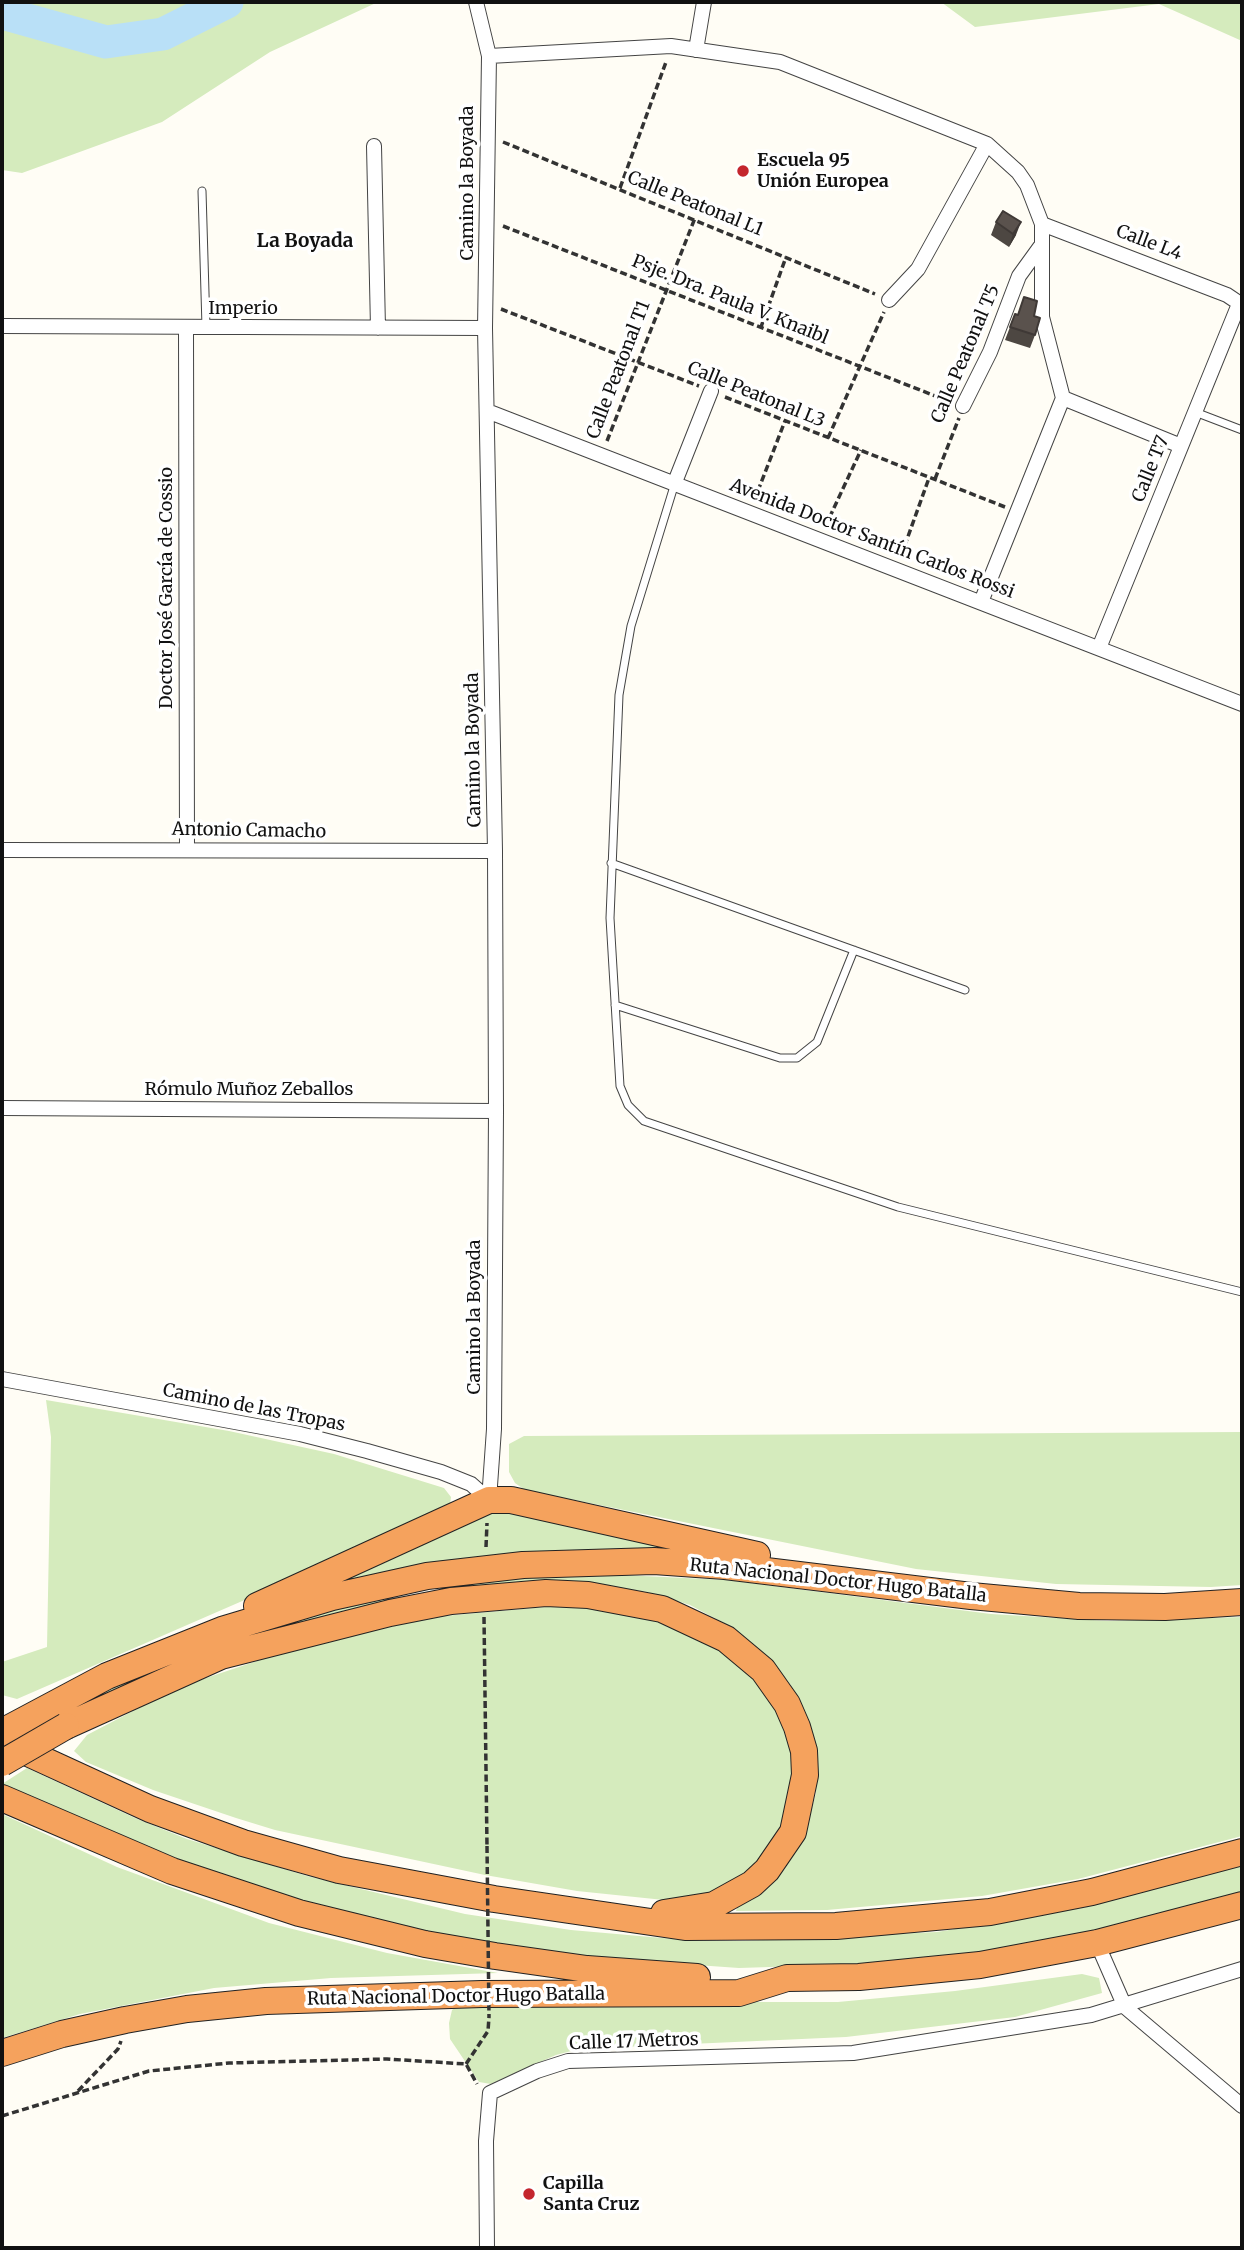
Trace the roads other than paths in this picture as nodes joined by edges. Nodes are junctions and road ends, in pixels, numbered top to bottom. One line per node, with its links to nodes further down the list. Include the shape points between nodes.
1 (476, 2): 4 (street, Camino la Boyada)
2 (704, 2): 3 (street)
3 (696, 50): 4 (street, via 671,46); 5 (street, via 780,62)
4 (489, 56): 16 (street, Camino la Boyada)
5 (987, 144): 8 (street, via 1027,185); 10 (street, via 918,269)
6 (374, 146): 15 (street)
7 (202, 191): 14 (lane)
8 (1042, 224): 9 (street); 11 (street, Calle L4, via 1227,295)
9 (1040, 247): 18 (street, via 1044,328); 19 (street, Calle Peatonal T5, via 1019,276)
10 (889, 300)
11 (1241, 305): 21 (street, Calle T7)
12 (2, 327): 13 (street, Imperio)
13 (186, 328): 14 (street, Imperio); 28 (street, Doctor José García de Cossio)
14 (206, 328): 15 (street, Imperio)
15 (378, 328): 16 (street, Imperio)
16 (485, 328): 20 (street, Camino la Boyada)
17 (711, 391): 24 (street)
18 (1063, 398): 23 (street); 25 (street)
19 (963, 406)
20 (488, 411): 24 (street, Avenida Doctor Santín Carlos Rossi); 30 (street, Camino la Boyada)
21 (1195, 412): 22 (lane); 23 (street, Calle T7)
22 (1242, 430)
23 (1181, 446): 26 (street, Calle T7)
24 (675, 482): 25 (street, Avenida Doctor Santín Carlos Rossi); 31 (lane, via 631,626 619,695)
25 (981, 602): 26 (street, Avenida Doctor Santín Carlos Rossi)
26 (1099, 648): 27 (street, Avenida Doctor Santín Carlos Rossi)
27 (1242, 704)
28 (187, 849): 29 (street, Antonio Camacho); 30 (street, Antonio Camacho)
29 (2, 850)
30 (495, 851): 36 (street, Camino la Boyada)
31 (611, 863): 32 (lane); 34 (lane)
32 (854, 950): 33 (lane); 34 (lane, via 817,1041 797,1058 780,1058)
33 (965, 990)
34 (615, 1005): 37 (lane, via 620,1086 628,1105 644,1121 898,1207)
35 (2, 1108): 36 (street, Rómulo Muñoz Zeballos)
36 (496, 1111): 39 (street, Camino la Boyada, via 494,1429)
37 (1242, 1292)
38 (2, 1379): 39 (street, Camino de las Tropas, via 354,1447 441,1472 471,1485)
39 (489, 1500): 40 (highway, via 511,1500 764,1556); 42 (highway, via 259,1605)
40 (800, 1573): 41 (highway, Ruta Nacional Doctor Hugo Batalla, via 971,1597 1079,1606); 42 (highway, Ruta Nacional Doctor Hugo Batalla, via 654,1561 484,1570 427,1576 332,1597)
41 (1242, 1602)
42 (222, 1630): 43 (highway, Ruta Nacional Doctor Hugo Batalla, via 107,1676)
43 (2, 1732)
44 (2, 1741): 49 (highway, via 150,1809 276,1853 424,1886)
45 (2, 1763): 49 (highway, bridge, via 66,1726 221,1656 390,1613 483,1597 546,1593 638,1603 685,1618 726,1639 763,1670 797,1727 804,1751 803,1795 793,1832 752,1884 714,1905 680,1912)
46 (2, 1798): 52 (highway, via 172,1871 299,1913 383,1934 587,1969)
47 (1242, 1852): 49 (highway, via 1044,1902 891,1922 685,1927)
48 (1242, 1905): 50 (highway, Ruta Nacional Doctor Hugo Batalla)
49 (608, 1915)
50 (1097, 1943): 52 (highway, Ruta Nacional Doctor Hugo Batalla, via 980,1965 859,1977); 53 (street)
51 (1242, 1969): 53 (street, Calle 17 Metros)
52 (787, 1978): 54 (highway, Ruta Nacional Doctor Hugo Batalla, via 740,1993 318,1998 187,2009 62,2034)
53 (1125, 2007): 55 (street); 56 (street, Calle 17 Metros, via 1041,2025 853,2053 568,2061 490,2093)
54 (2, 2053)
55 (1242, 2106)
56 (487, 2248)

